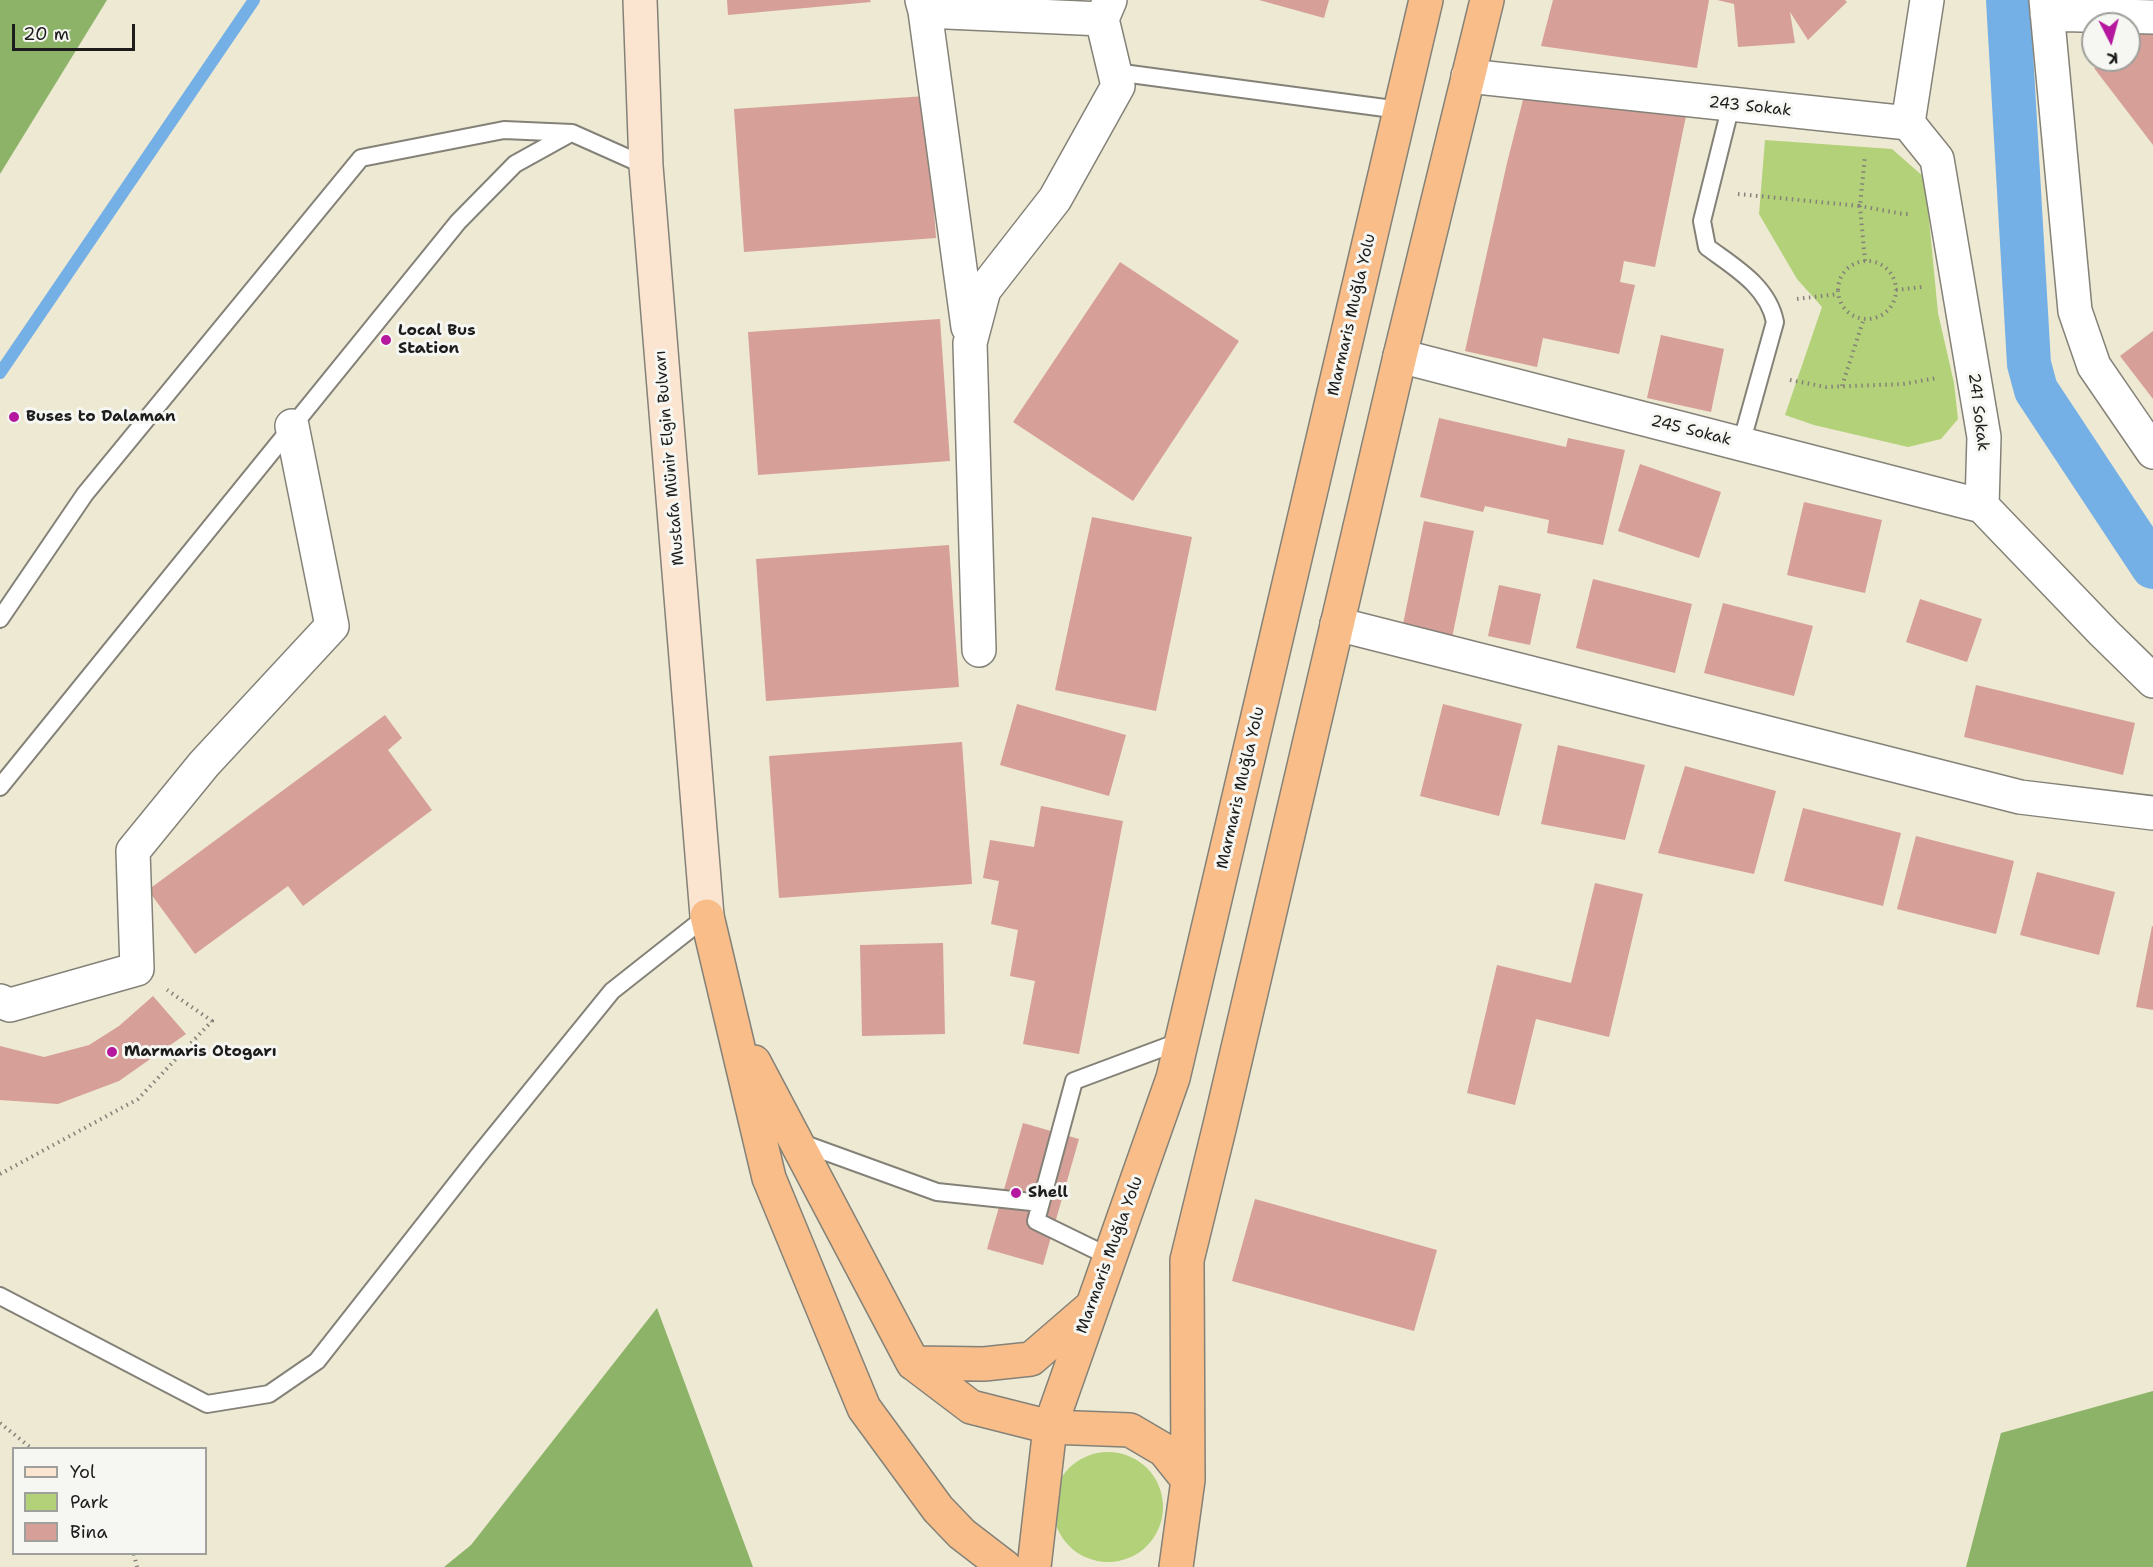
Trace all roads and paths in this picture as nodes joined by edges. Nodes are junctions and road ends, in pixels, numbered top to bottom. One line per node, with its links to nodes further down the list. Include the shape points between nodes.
1 (640, 0): 16 (street, Mustafa Münir Elgin Bulvarı)
2 (1426, 0): 12 (highway, Marmaris Muğla Yolu)
3 (1486, 0): 10 (highway)
4 (1927, 0): 14 (street)
5 (923, 6): 7 (street); 24 (street)
6 (2046, 7): 8 (street); 31 (street, via 2075,311 2094,366)
7 (1106, 9): 9 (street)
8 (2153, 17)
9 (1115, 72): 12 (lane); 24 (street, via 1118,86 1055,199 984,290)
10 (1468, 76): 11 (street, 243 Sokak); 25 (highway)
11 (1731, 105): 13 (street, 243 Sokak); 17 (lane)
12 (1400, 110): 43 (highway, Marmaris Muğla Yolu)
13 (1869, 120): 14 (street, 243 Sokak); 18 (path)
14 (1908, 123): 19 (street, 241 Sokak, via 1937,159)
15 (572, 133): 16 (lane); 29 (lane, via 515,164 458,222); 33 (lane, via 504,130 361,158 85,494)
16 (646, 166): 39 (street, Mustafa Münir Elgin Bulvarı)
17 (1709, 192): 18 (path); 22 (lane, via 1702,221 1707,247 1755,284)
18 (1860, 206): 19 (path, via 1903,214); 20 (path)
19 (1945, 209): 26 (street, 241 Sokak)
20 (1865, 261): 21 (path, via 1847,268); 23 (path, via 1883,266 1896,290 1889,308 1874,318)
21 (1838, 294): 22 (path); 23 (path, via 1847,311)
22 (1768, 302): 27 (lane, via 1775,322)
23 (1864, 318): 28 (path)
24 (970, 343): 35 (street)
25 (1400, 356): 30 (street, 245 Sokak); 34 (highway)
26 (1973, 372): 28 (path, via 1903,384); 32 (street, 241 Sokak, via 1984,436)
27 (1760, 374): 28 (path, via 1826,387); 30 (lane)
28 (1842, 386)
29 (292, 426): 37 (lane); 40 (street, via 332,626 204,764 133,851)
30 (1741, 444): 32 (street, 245 Sokak)
31 (2153, 452)
32 (1982, 506): 36 (street)
33 (0, 619)
34 (1337, 624): 38 (street, via 2020,797); 54 (highway, via 1187,1260)
35 (979, 650)
36 (2153, 681)
37 (0, 787)
38 (2153, 813)
39 (707, 916): 42 (highway); 48 (lane, via 612,991 317,1361 269,1394 207,1404)
40 (137, 969): 41 (street, via 10,1005); 45 (path, via 212,1021 138,1099)
41 (0, 1001)
42 (732, 1020): 44 (highway); 55 (highway, via 769,1178 864,1408 938,1509)
43 (1181, 1041): 46 (lane, via 1074,1081); 47 (highway, Marmaris Muğla Yolu, via 1173,1078)
44 (796, 1141): 46 (lane, via 937,1191); 50 (highway)
45 (0, 1174)
46 (1041, 1203): 47 (lane, via 1036,1221)
47 (1110, 1257): 49 (highway, Marmaris Muğla Yolu)
48 (0, 1296)
49 (1092, 1307): 50 (highway, via 1031,1359 984,1364); 52 (highway, Marmaris Muğla Yolu)
50 (913, 1363): 52 (highway, via 971,1407)
51 (0, 1424): 53 (path)
52 (1050, 1427): 54 (highway, via 1130,1430 1164,1450); 58 (highway, Marmaris Muğla Yolu)
53 (29, 1447)
54 (1188, 1480): 59 (highway)
55 (962, 1534): 56 (highway); 57 (highway)
56 (978, 1567)
57 (1005, 1567)
58 (1034, 1567)
59 (1176, 1567)

